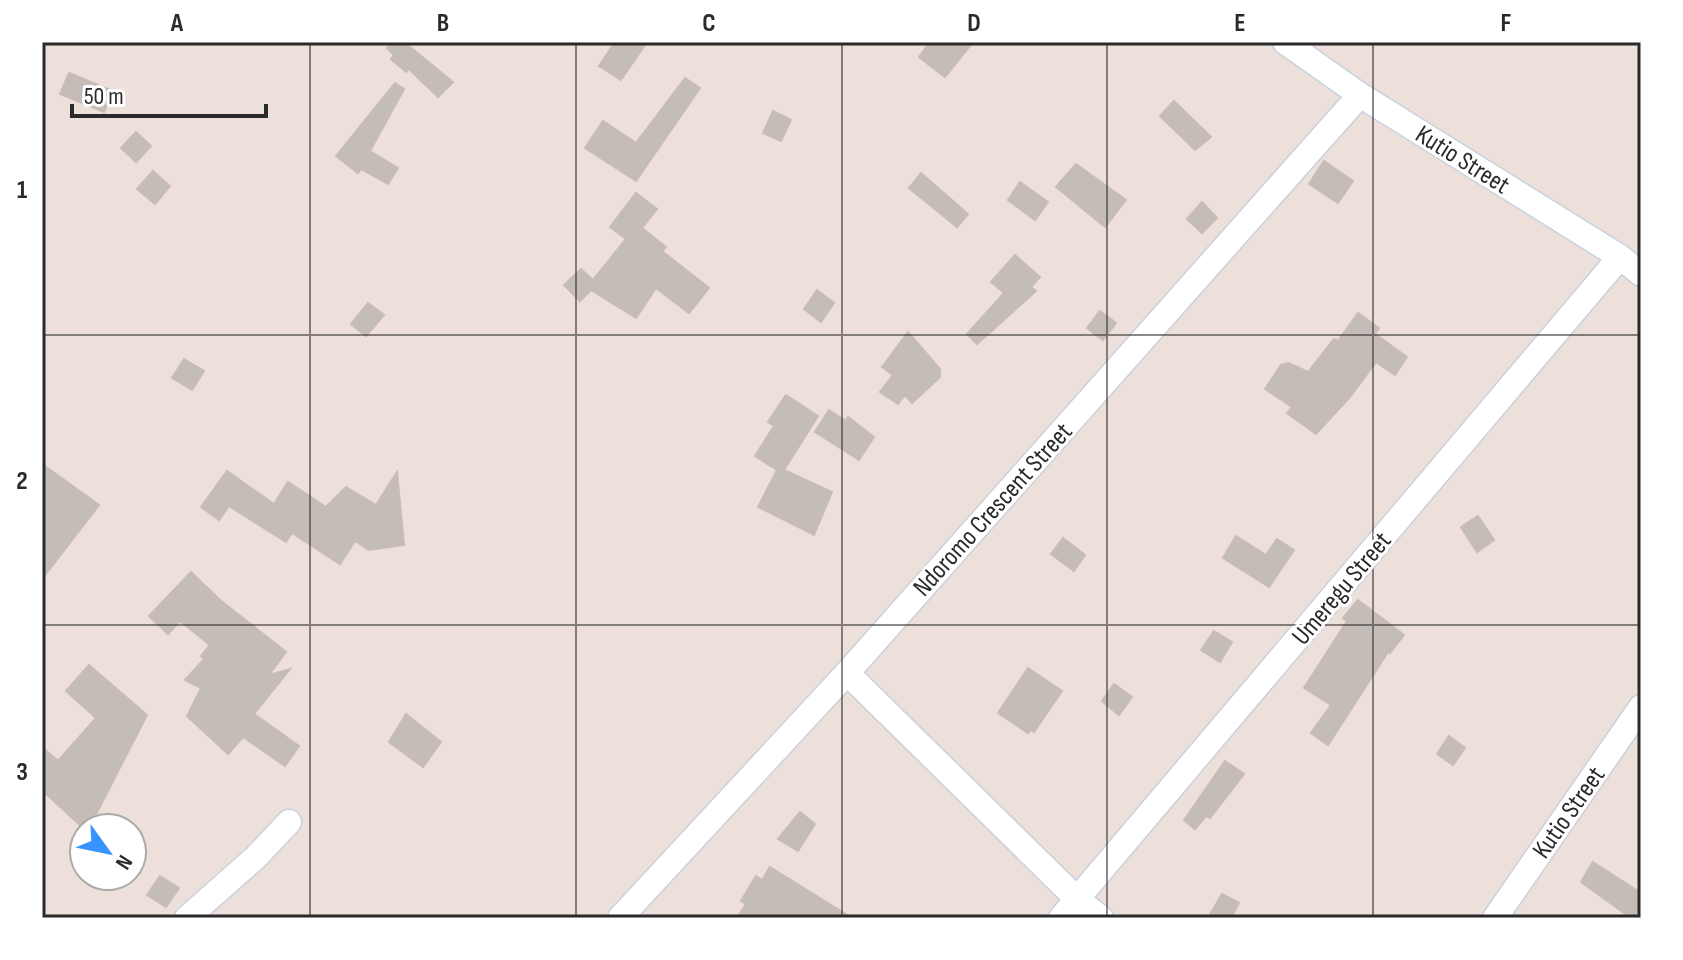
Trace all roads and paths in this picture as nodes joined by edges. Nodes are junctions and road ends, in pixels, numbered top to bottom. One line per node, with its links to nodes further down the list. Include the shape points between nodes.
1 (1285, 42): 2 (street, Kutio Street)
2 (1360, 95): 3 (street, Kutio Street); 5 (street, Ndoromo Crescent Street)
3 (1620, 257): 4 (street, Kutio Street); 8 (street, Umeregu Street)
4 (1641, 274)
5 (847, 673): 8 (street); 10 (street, Ndoromo Crescent Street)
6 (1641, 707): 13 (street, Kutio Street)
7 (289, 822): 9 (street)
8 (1078, 900): 11 (street, Umeregu Street); 12 (street)
9 (187, 918)
10 (620, 918)
11 (1061, 918)
12 (1101, 918)
13 (1495, 918)

